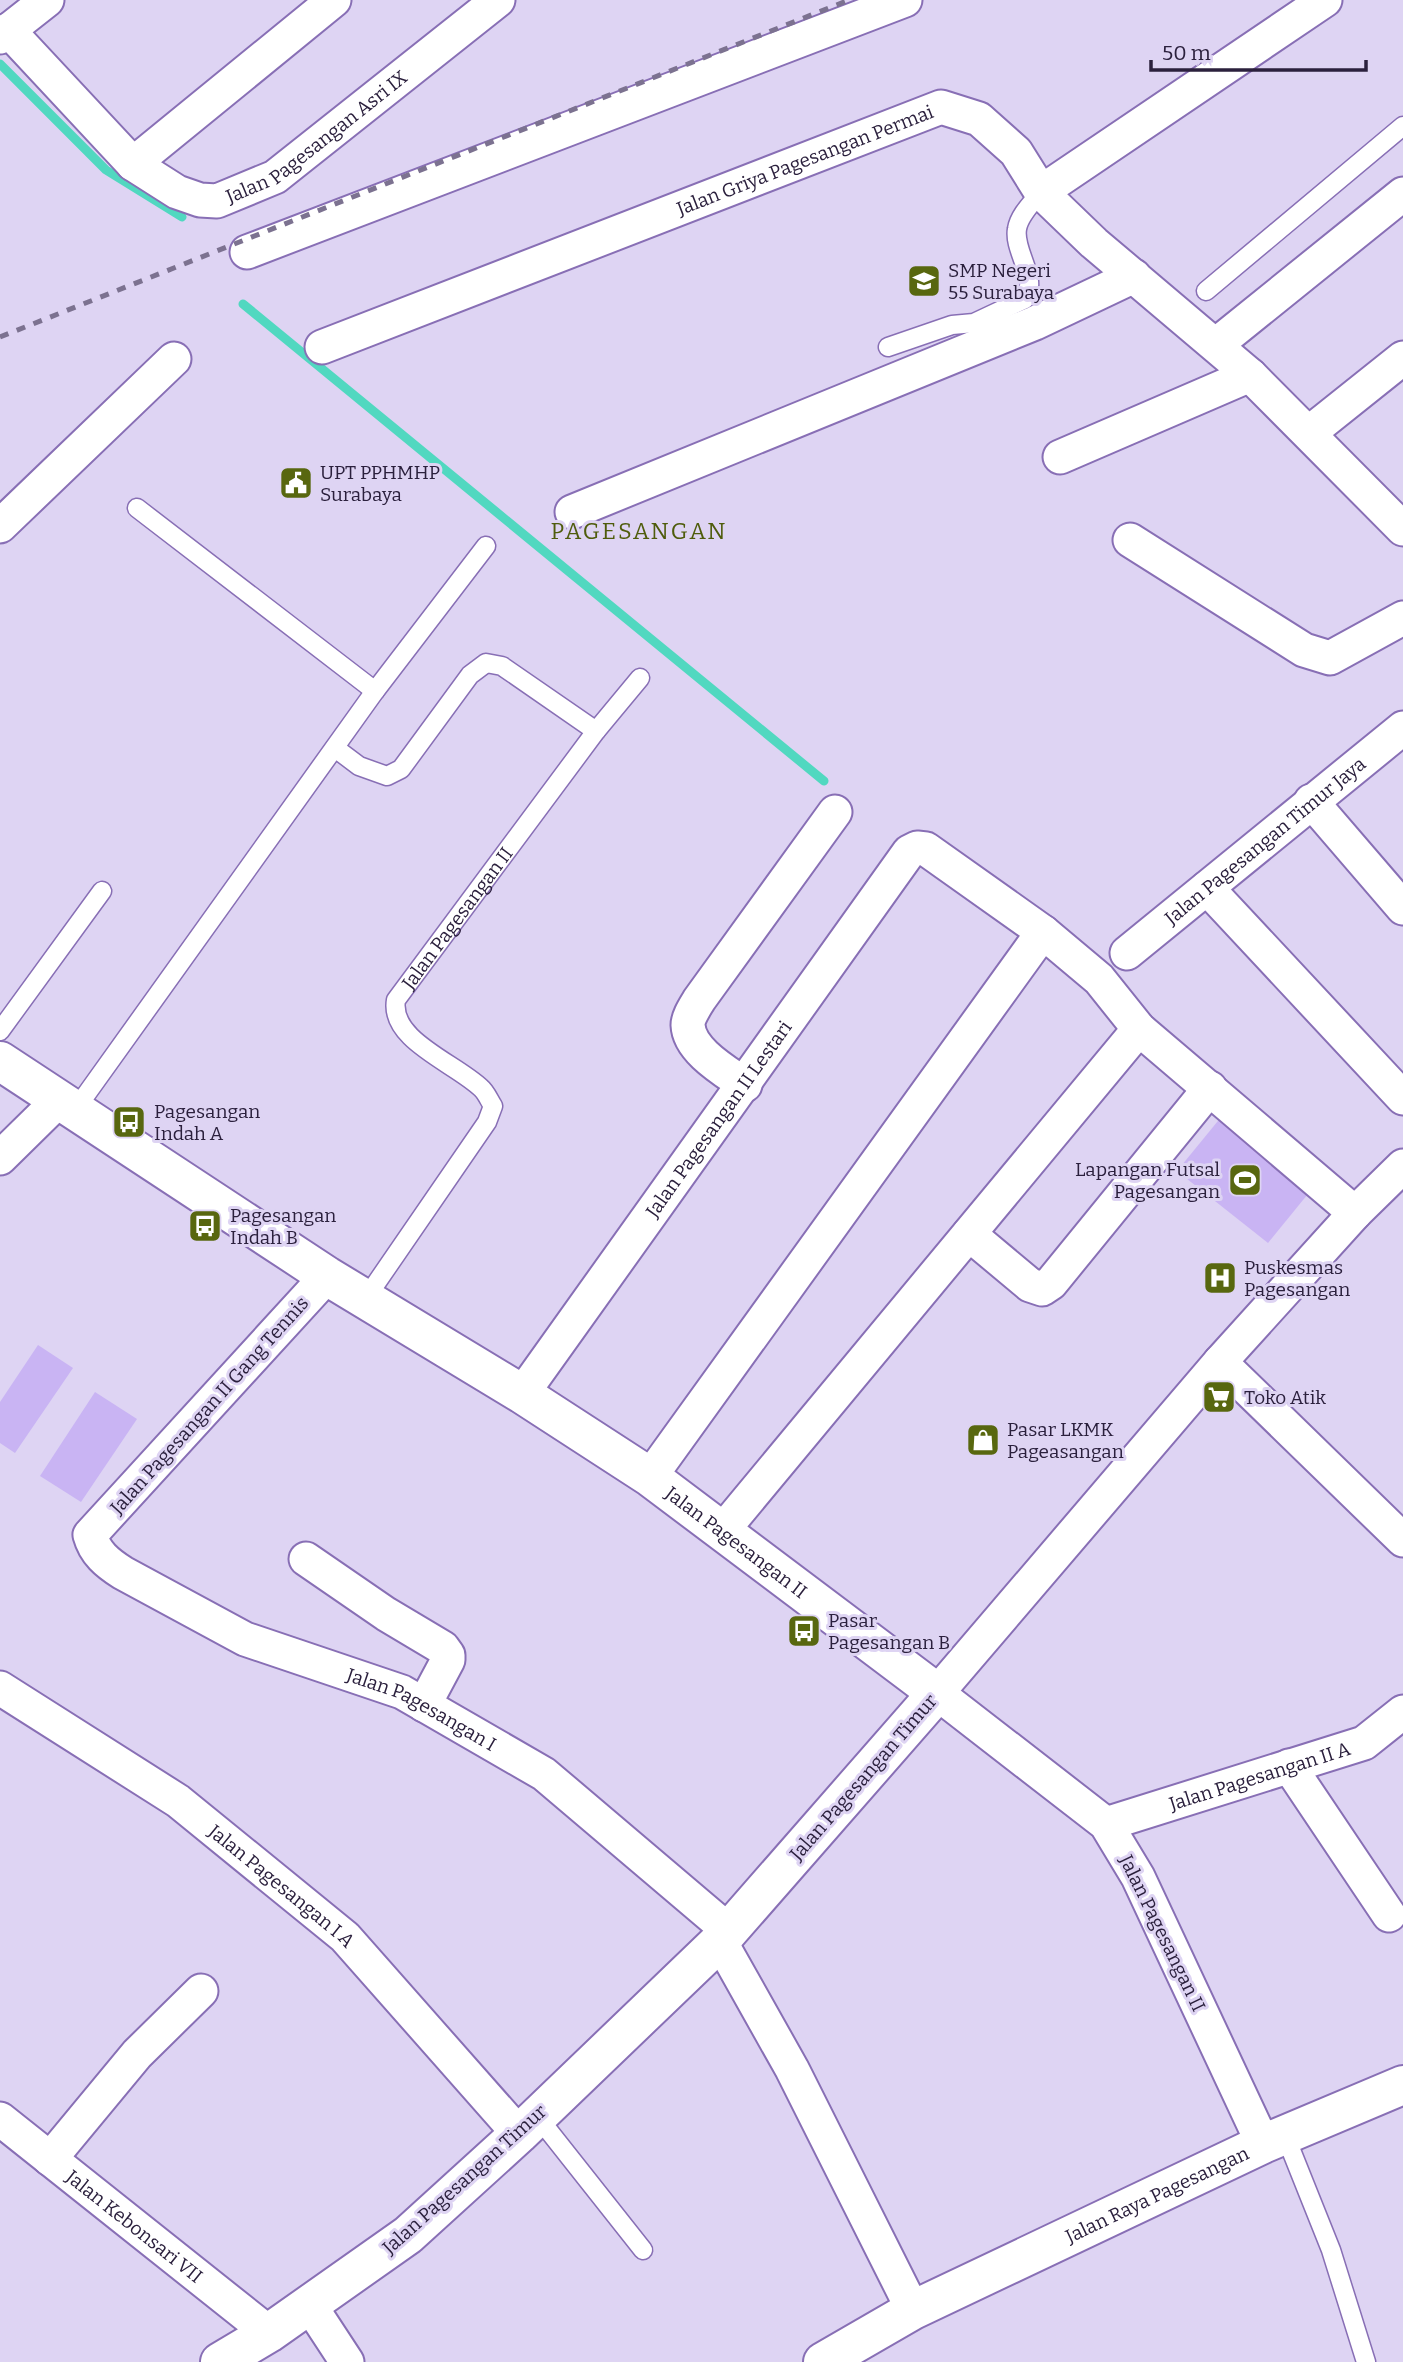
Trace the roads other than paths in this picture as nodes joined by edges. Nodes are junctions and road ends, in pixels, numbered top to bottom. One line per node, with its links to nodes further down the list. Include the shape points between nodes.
1 (47, 0): 6 (street)
2 (334, 0): 8 (street)
3 (498, 0): 8 (street, Jalan Pagesangan Asri IX, via 275,177 251,189 217,201 200,200 177,192)
4 (905, 0): 11 (street)
5 (1325, 0): 9 (street)
6 (4, 34): 8 (street, Jalan Pagesangan Asri IX)
7 (1403, 126): 13 (lane)
8 (133, 164)
9 (1041, 192): 12 (street, Jalan Griya Pagesangan Permai); 15 (street, Jalan Griya Pagesangan Permai, via 1016,152 979,119 941,107); 16 (lane, via 1023,214 1016,232 1029,284 1025,299 974,323 952,325)
10 (1403, 194): 14 (street)
11 (247, 251)
12 (1134, 276): 14 (street, Jalan Griya Pagesangan Permai); 23 (street, via 1035,323)
13 (1206, 291)
14 (1217, 344): 19 (street, Jalan Griya Pagesangan Permai)
15 (322, 347)
16 (888, 347)
17 (1403, 358): 20 (street)
18 (174, 359): 24 (street)
19 (1250, 374): 20 (street, Jalan Griya Pagesangan Permai); 21 (street)
20 (1308, 433): 25 (street, Jalan Griya Pagesangan Permai)
21 (1060, 457)
22 (137, 508): 30 (lane)
23 (572, 512)
24 (0, 526)
25 (1403, 529)
26 (1130, 540): 28 (street, via 1304,650 1330,658)
27 (486, 546): 30 (lane)
28 (1403, 618)
29 (640, 678): 32 (lane, Jalan Pagesangan II)
30 (375, 691): 33 (lane)
31 (1403, 728): 34 (street, Jalan Pagesangan Timur Jaya)
32 (596, 731): 33 (lane, via 502,666 486,663 470,675 401,769 387,776 359,766); 53 (lane, Jalan Pagesangan II, via 397,1000 394,1013 402,1029 482,1088 494,1106)
33 (335, 748): 47 (lane)
34 (1311, 801): 36 (street, Jalan Pagesangan Timur Jaya); 38 (street)
35 (835, 813): 44 (street, via 699,1000 688,1022 690,1036)
36 (1207, 888): 40 (street, Jalan Pagesangan Timur Jaya); 46 (street)
37 (102, 891): 42 (lane)
38 (1403, 908)
39 (1043, 932): 41 (street, via 1099,979); 44 (street, Jalan Pagesangan II Lestari, via 926,849 909,852); 56 (street)
40 (1126, 953)
41 (1139, 1029): 45 (street); 51 (street)
42 (0, 1031)
43 (0, 1061): 47 (street, Jalan Pagesangan II)
44 (745, 1085): 55 (street, Jalan Pagesangan II Lestari)
45 (1210, 1088): 50 (street); 51 (street, via 1042,1289 1030,1286)
46 (1403, 1098)
47 (67, 1104): 48 (street); 52 (street, Jalan Pagesangan II)
48 (0, 1158)
49 (1403, 1166): 50 (street, Jalan Pagesangan Timur)
50 (1355, 1213): 54 (street, Jalan Pagesangan Timur)
51 (969, 1234): 57 (street)
52 (327, 1276): 53 (street, Jalan Pagesangan II); 58 (street, Jalan Pagesangan II Gang Tennis)
53 (366, 1298): 55 (street, Jalan Pagesangan II)
54 (1220, 1362): 59 (street); 62 (street, Jalan Pagesangan Timur)
55 (522, 1394): 56 (street, Jalan Pagesangan II)
56 (650, 1477): 57 (street, Jalan Pagesangan II)
57 (723, 1530): 62 (street, Jalan Pagesangan II)
58 (90, 1535): 63 (street, Jalan Pagesangan I, via 108,1564 245,1639 402,1692)
59 (1403, 1540)
60 (306, 1559): 63 (street, via 443,1648 448,1660)
61 (0, 1688): 72 (street, Jalan Pagesangan I A, via 178,1801 345,1937)
62 (937, 1693): 66 (street, Jalan Pagesangan II); 68 (street, Jalan Pagesangan Timur)
63 (424, 1705): 68 (street, Jalan Pagesangan I, via 544,1774)
64 (1403, 1712): 65 (street, Jalan Pagesangan II A, via 1364,1743)
65 (1289, 1766): 66 (street, Jalan Pagesangan II A); 67 (street)
66 (1106, 1824): 73 (street, Jalan Pagesangan II)
67 (1389, 1914)
68 (724, 1936): 72 (street, Jalan Pagesangan Timur); 77 (street)
69 (201, 1991): 74 (street, via 137,2054)
70 (1403, 2085): 73 (street, Jalan Raya Pagesangan)
71 (0, 2119): 74 (street, Jalan Kebonsari VII)
72 (528, 2125): 75 (lane); 76 (street, Jalan Pagesangan Timur, via 408,2235)
73 (1274, 2139): 77 (street, Jalan Raya Pagesangan); 82 (lane, via 1331,2250)
74 (50, 2159): 78 (street, Jalan Kebonsari VII)
75 (643, 2250)
76 (309, 2304): 78 (street, Jalan Pagesangan Timur); 80 (street)
77 (913, 2310): 81 (street, Jalan Raya Pagesangan)
78 (269, 2333): 79 (street, Jalan Pagesangan Timur)
79 (220, 2362)
80 (347, 2362)
81 (823, 2362)
82 (1366, 2362)

